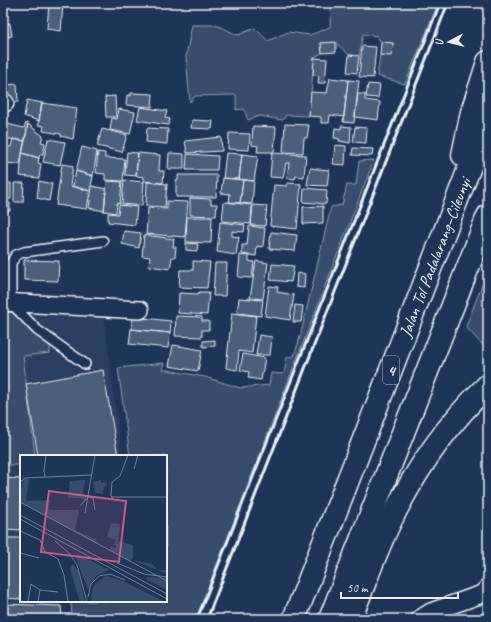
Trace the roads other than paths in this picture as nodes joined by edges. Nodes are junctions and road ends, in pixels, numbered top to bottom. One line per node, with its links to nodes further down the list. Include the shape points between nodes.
1 (488, 62): 4 (highway, via 472,112)
2 (488, 120): 4 (highway, Jalan Tol Padalarang–Cileunyi / 4)
3 (488, 216): 12 (highway, Jalan Tol Padalarang–Cileunyi / 4)
4 (451, 217): 11 (highway, Jalan Tol Padalarang–Cileunyi / 4)
5 (103, 241): 6 (lane, via 16,255 11,263)
6 (7, 302): 7 (street); 8 (lane, via 37,330)
7 (140, 310)
8 (85, 364)
9 (488, 385): 13 (highway, via 469,404 423,464 390,521)
10 (488, 587): 14 (street, via 485,594 431,612)
11 (294, 619)
12 (330, 619)
13 (350, 619)
14 (420, 619)

